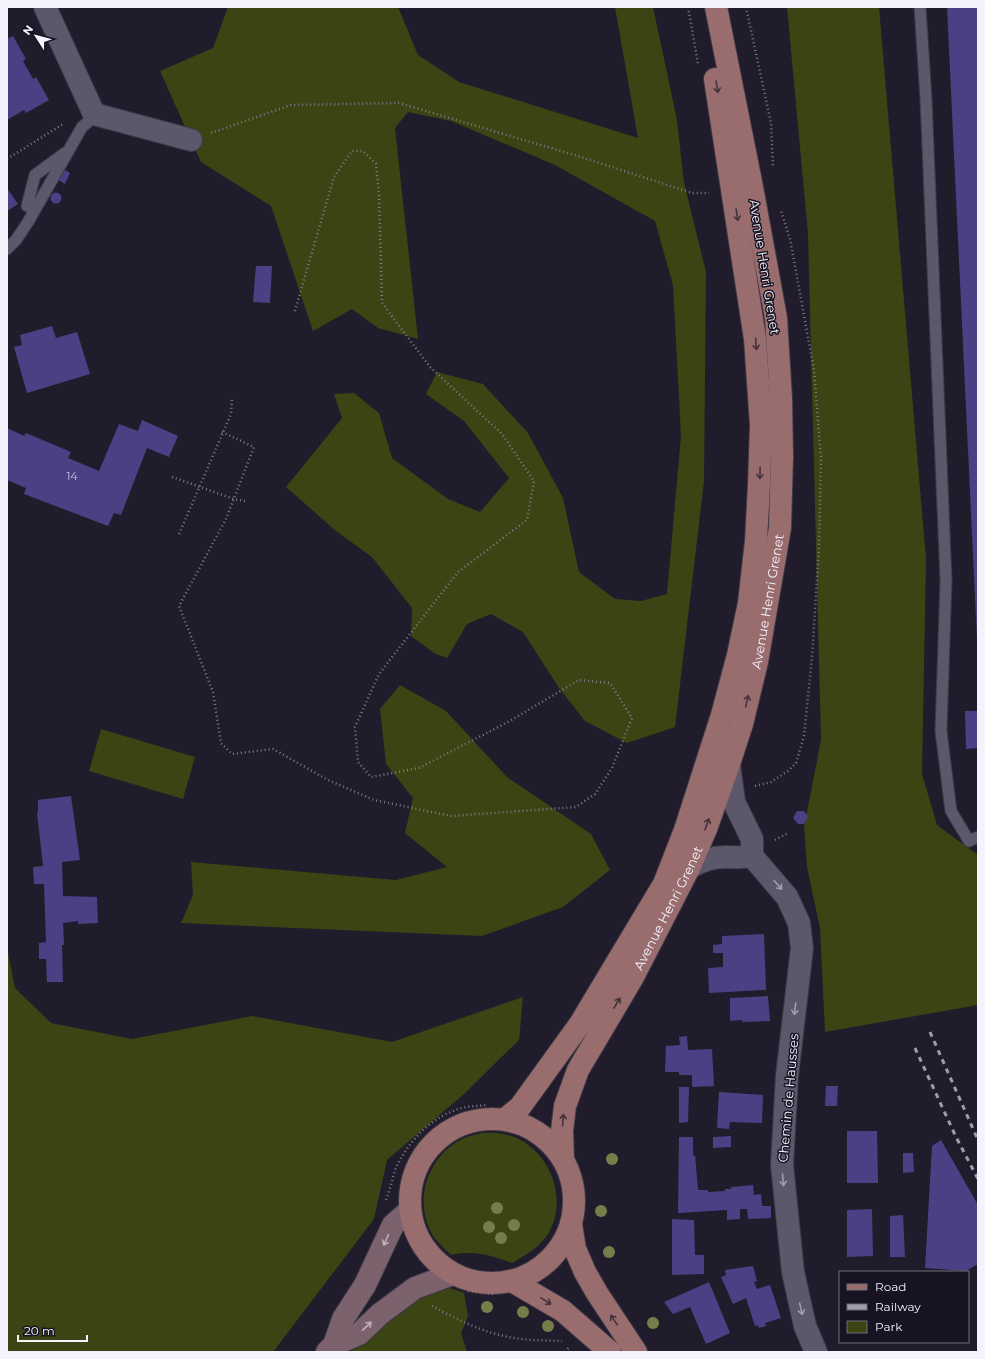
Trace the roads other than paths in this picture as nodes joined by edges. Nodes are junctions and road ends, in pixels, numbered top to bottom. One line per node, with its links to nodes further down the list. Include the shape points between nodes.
1 (45, 7): 5 (street)
2 (702, 7): 14 (main road, Avenue Henri Grenet, one-way to 14, via 756,338 761,425 756,542 749,603 738,655 703,777 664,884 580,1024 520,1106)
3 (716, 7): 10 (main road, Avenue Henri Grenet, one-way to 3, via 742,724 770,591 780,528 782,457 776,318)
4 (920, 7): 11 (lane, via 946,580 941,731 952,811 969,841)
5 (94, 115): 6 (street); 7 (lane, via 82,127)
6 (191, 140)
7 (68, 150): 8 (lane, via 35,175); 9 (lane, via 28,222)
8 (27, 206)
9 (7, 249)
10 (728, 764): 12 (street, via 734,802); 13 (main road, Avenue Henri Grenet, one-way to 10, via 706,829)
11 (978, 837)
12 (760, 850): 13 (street, via 740,859 714,858 698,862); 23 (street, Chemin de Hausses, one-way to 23, via 800,923 802,948 787,1076 782,1165 793,1272 805,1326)
13 (689, 868): 15 (main road, Avenue Henri Grenet, one-way to 13, via 562,1131 565,1106 578,1070 633,977)
14 (498, 1111): 15 (main road, via 528,1126 548,1140); 16 (main road, via 456,1126 435,1141 419,1161 411,1185)
15 (563, 1159): 17 (main road, via 573,1187)
16 (410, 1210): 18 (main road, via 414,1230 424,1248 437,1263); 20 (street, one-way to 20, via 393,1225 365,1285 343,1319)
17 (571, 1224): 19 (main road, via 559,1249 538,1269); 22 (main road, one-way to 17, via 585,1272 575,1249)
18 (454, 1274): 19 (main road, via 482,1283); 20 (street, one-way to 18, via 359,1334 414,1288)
19 (512, 1281): 21 (main road, one-way to 21, via 563,1311)
20 (330, 1348)
21 (610, 1352)
22 (636, 1352)
23 (816, 1352)

